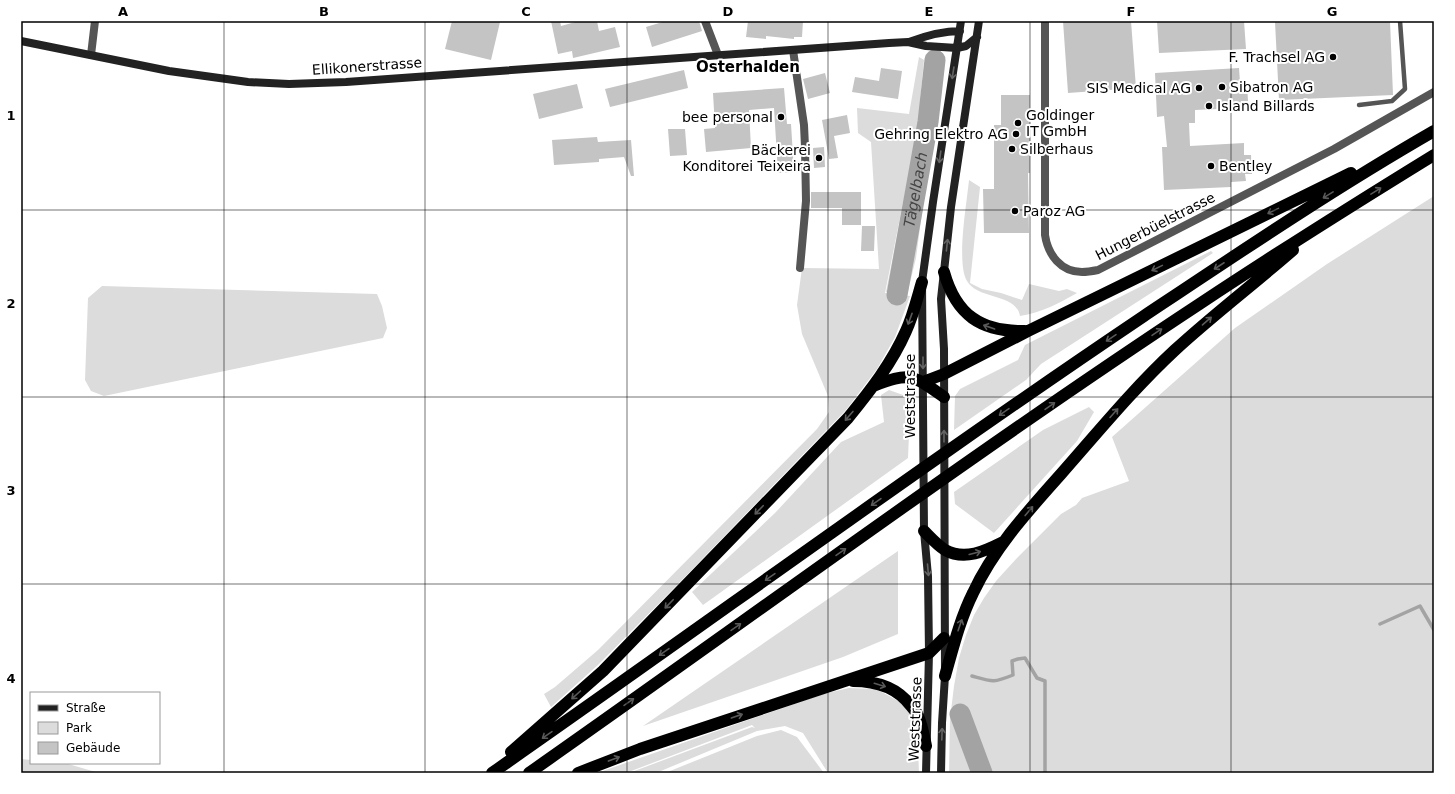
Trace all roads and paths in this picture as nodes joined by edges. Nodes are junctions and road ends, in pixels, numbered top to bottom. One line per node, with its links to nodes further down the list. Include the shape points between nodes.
1 (95, 21): 13 (street)
2 (705, 21): 14 (street)
3 (961, 21): 7 (main road, Weststrasse)
4 (979, 21): 8 (main road, Weststrasse)
5 (1045, 21): 15 (street, Hungerbüelstrasse, via 1045,235 1047,247 1053,258 1067,269 1082,272 1098,270)
6 (1400, 21): 16 (lane, via 1405,89 1392,101)
7 (956, 31): 10 (main road, Ellikonerstrasse, via 928,35); 11 (main road, Weststrasse)
8 (977, 37): 11 (main road, via 966,46); 22 (main road, Weststrasse, one-way to 8, via 955,176)
9 (21, 41): 13 (main road, Ellikonerstrasse)
10 (908, 42): 11 (main road, Ellikonerstrasse); 12 (main road, Ellikonerstrasse)
11 (954, 48): 23 (main road, Weststrasse, one-way to 23)
12 (793, 53): 14 (main road, Ellikonerstrasse); 21 (street, via 804,125 806,161 806,201)
13 (91, 55): 14 (main road, Ellikonerstrasse, via 169,71 248,82 289,84)
14 (718, 55)
15 (1434, 92)
16 (1359, 105)
17 (1434, 131): 18 (highway)
18 (1409, 145): 24 (highway, one-way to 24); 38 (highway, one-way to 38, via 1189,286 958,443)
19 (1434, 155): 20 (highway, one-way to 19)
20 (1330, 219): 30 (highway, one-way to 20, via 1045,492 1155,369 1204,323); 39 (highway, one-way to 20, via 960,468 1200,303)
21 (800, 268)
22 (944, 272): 24 (highway, one-way to 22, via 1000,330 973,319 962,310 954,298); 25 (main road, Weststrasse, via 941,299)
23 (922, 282): 26 (main road, Weststrasse, one-way to 26); 27 (highway, one-way to 27, via 906,332 892,359)
24 (1028, 331): 25 (highway)
25 (944, 374): 26 (highway); 28 (main road, Weststrasse)
26 (922, 382): 27 (highway, via 900,377); 28 (highway); 29 (main road, Weststrasse)
27 (873, 386): 37 (highway, one-way to 37, via 848,418 603,671)
28 (944, 397): 31 (main road, Weststrasse, one-way to 28)
29 (924, 531): 31 (highway); 33 (main road, Weststrasse, one-way to 33, via 928,576)
30 (1005, 541): 31 (highway, one-way to 30, via 962,555 972,555); 34 (highway, one-way to 30, via 968,603 981,577)
31 (944, 549): 32 (main road, Weststrasse)
32 (944, 638): 33 (highway); 34 (main road, Weststrasse)
33 (929, 653): 35 (highway); 36 (main road, Weststrasse)
34 (945, 676): 42 (main road, Weststrasse, one-way to 34)
35 (828, 686): 36 (highway, one-way to 36, via 868,681 892,690 907,700 918,715); 40 (highway, one-way to 35, via 640,749)
36 (926, 746): 41 (main road, Weststrasse)
37 (486, 773)
38 (492, 773)
39 (529, 773)
40 (578, 773)
41 (926, 773)
42 (941, 773)

